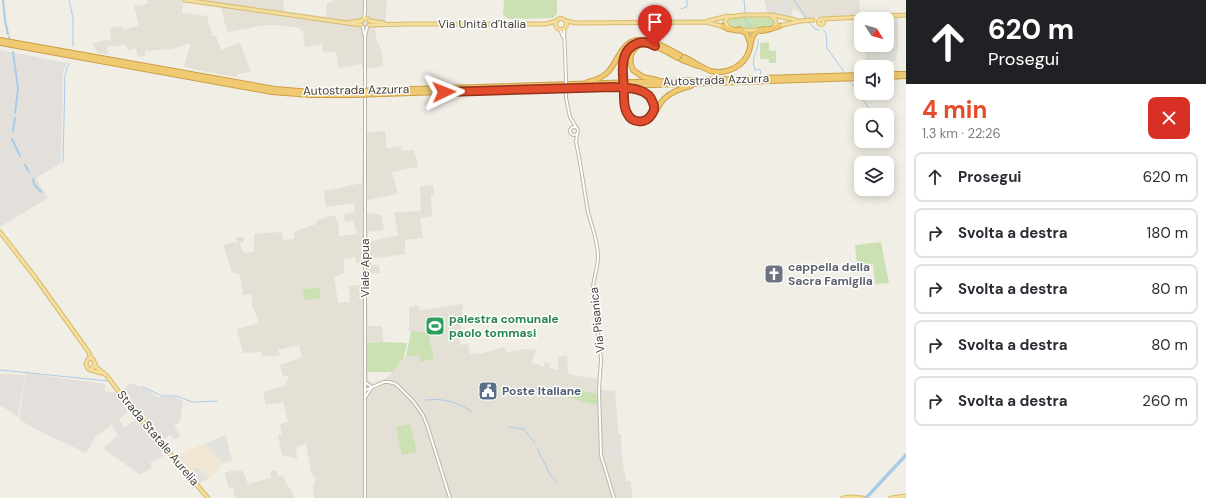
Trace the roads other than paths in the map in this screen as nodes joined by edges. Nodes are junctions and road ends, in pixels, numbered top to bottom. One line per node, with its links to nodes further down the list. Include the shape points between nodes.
1 (185, 0): 10 (main road, Via Unità d'Italia, via 340,22)
2 (365, 0): 10 (street, Viale Apua)
3 (770, 15): 5 (main road); 8 (main road); 18 (main road, via 777,22)
4 (906, 15): 8 (main road)
5 (730, 16): 9 (main road); 17 (main road, via 725,22)
6 (557, 21): 7 (main road, Via Unità d'Italia); 12 (main road, Via Unità d'Italia); 13 (main road)
7 (566, 21): 11 (main road); 16 (main road)
8 (800, 21): 15 (main road)
9 (707, 22): 11 (main road); 14 (main road)
10 (365, 23): 12 (main road, Via Unità d'Italia); 47 (street, Viale Apua)
11 (576, 23): 16 (main road)
12 (545, 24): 13 (main road)
13 (556, 26): 16 (main road)
14 (723, 26): 17 (main road); 20 (highway)
15 (780, 26): 18 (main road); 24 (highway, via 757,32)
16 (563, 28): 36 (street, Via Pisanica, bridge, via 566,98)
17 (729, 28): 20 (main road)
18 (773, 28): 19 (main road)
19 (763, 29): 20 (main road); 24 (highway, via 754,34)
20 (741, 30): 24 (highway, via 749,37)
21 (0, 40): 34 (highway, Autostrada Azzurra, via 275,89)
22 (0, 43): 34 (highway, Autostrada Azzurra, via 259,90 311,95)
23 (656, 45): 24 (highway, via 691,64 717,72 730,70 742,62); 29 (highway, via 644,45 634,50 630,59 633,70 646,78); 30 (highway, via 645,40 629,43 621,50 604,76); 35 (highway, bridge, via 641,42 628,47 623,58)
24 (750, 48)
25 (906, 75): 26 (highway)
26 (894, 76)
27 (854, 77): 29 (highway, Autostrada Azzurra)
28 (854, 77): 31 (highway, Autostrada Azzurra)
29 (680, 82): 30 (highway, Autostrada Azzurra)
30 (576, 84): 33 (highway, Autostrada Azzurra)
31 (711, 84): 32 (highway, Autostrada Azzurra); 35 (highway, via 690,86 674,92 661,102 651,118 641,122 633,121 627,116 624,109)
32 (613, 87): 33 (highway, Autostrada Azzurra); 35 (highway, via 648,95 654,104 651,116 641,121 630,118 626,112)
33 (383, 92): 34 (highway, Autostrada Azzurra, bridge)
34 (354, 93)
35 (624, 94)
36 (571, 121): 37 (street, Via Pisanica); 38 (street, Via Pisanica)
37 (576, 127): 38 (street); 39 (street, Via Pisanica)
38 (572, 128): 40 (street, Via Pisanica, via 570,132)
39 (577, 134): 40 (street); 41 (street, Via Pisanica)
40 (573, 135): 41 (street, Via Pisanica)
41 (576, 142): 55 (street, Via Pisanica, via 597,246 598,259 593,290 601,359 599,443 600,455)
42 (0, 232): 43 (main road, via 86,348)
43 (90, 359): 44 (main road, via 94,360); 45 (main road, via 86,366)
44 (94, 366): 45 (main road); 46 (main road, Strada Statale Aurelia)
45 (91, 370): 46 (main road, Strada Statale Aurelia)
46 (108, 378): 52 (main road, Strada Statale Aurelia)
47 (365, 382): 48 (street); 49 (street, Viale Apua)
48 (372, 387): 49 (street); 50 (street); 54 (street, via 384,382 393,383 417,406 428,428)
49 (365, 390): 50 (street, Viale Apua)
50 (365, 399): 53 (street, Viale Apua)
51 (906, 496): 58 (main road)
52 (208, 498)
53 (365, 498)
54 (450, 498)
55 (614, 498)
56 (843, 498): 57 (main road)
57 (863, 498)
58 (891, 498)

